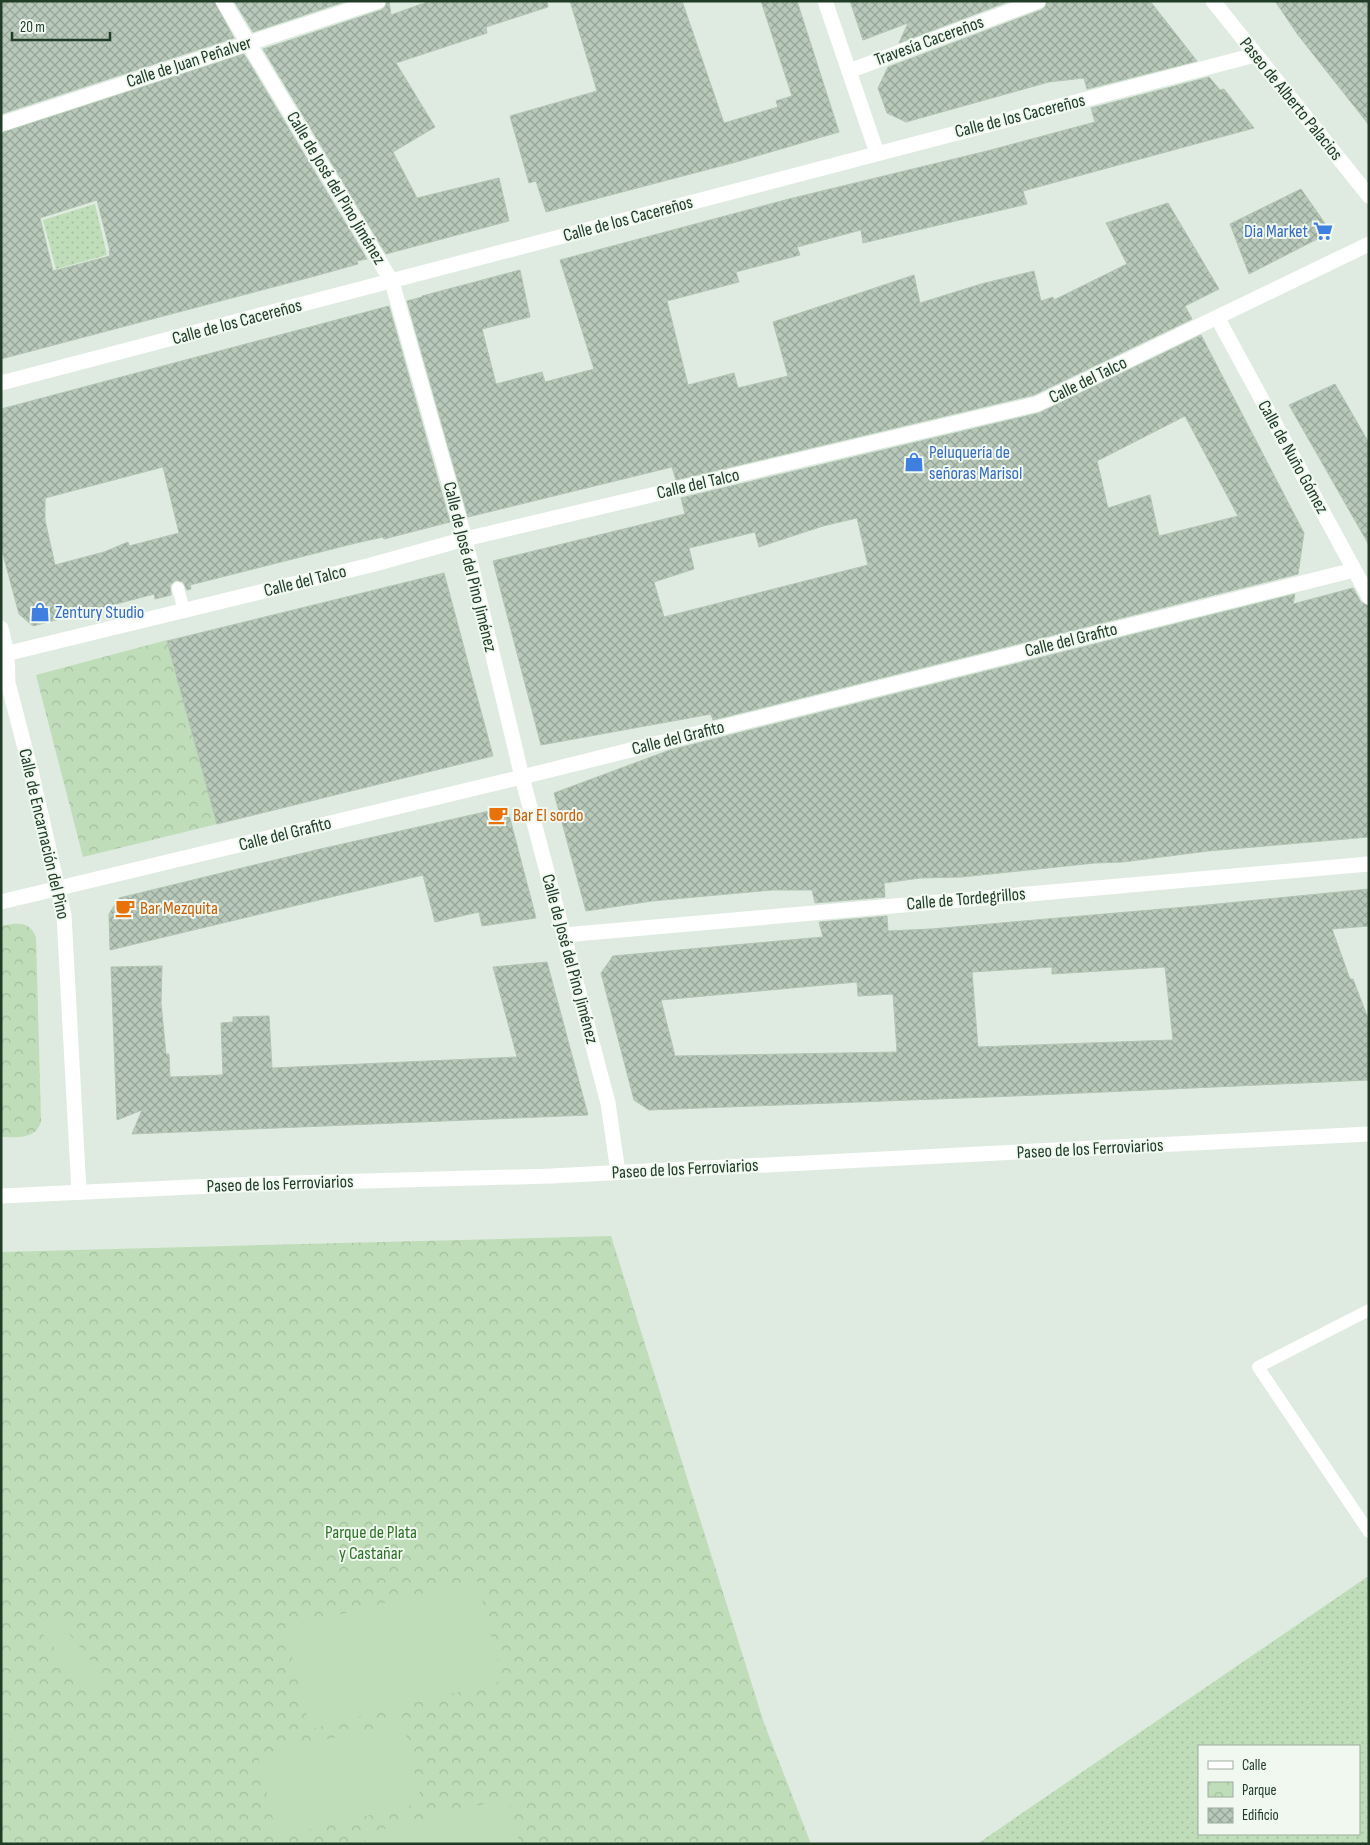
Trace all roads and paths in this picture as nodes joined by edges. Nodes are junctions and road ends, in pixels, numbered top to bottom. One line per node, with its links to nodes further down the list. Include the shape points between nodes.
1 (223, 1): 6 (street, Calle de José del Pino Jiménez)
2 (378, 1): 6 (street, Calle de Juan Peñalver)
3 (825, 1): 8 (street)
4 (1038, 1): 8 (street, Travesía Cacereños)
5 (1213, 1): 7 (street, Paseo de Alberto Palacios)
6 (248, 43): 9 (street, Calle de Juan Peñalver); 13 (street, Calle de José del Pino Jiménez)
7 (1255, 55): 10 (street, Calle de los Cacereños); 11 (street, Paseo de Alberto Palacios)
8 (849, 71): 10 (street)
9 (1, 124)
10 (877, 153): 13 (street, Calle de los Cacereños)
11 (1369, 196)
12 (1369, 244): 14 (street, Calle del Talco)
13 (392, 282): 15 (street, Calle de los Cacereños); 16 (street, Calle de José del Pino Jiménez)
14 (1217, 317): 16 (street, Calle del Talco, via 1037,404); 17 (street, Calle de Nuño Gómez)
15 (1, 383)
16 (465, 539): 20 (street, Calle del Talco); 23 (street, Calle de José del Pino Jiménez)
17 (1354, 570): 19 (street, Calle de Nuño Gómez); 23 (street, Calle del Grafito)
18 (178, 588): 20 (lane)
19 (1369, 597)
20 (184, 611): 22 (street, Calle del Talco)
21 (1, 628): 22 (street, Calle de Encarnación del Pino)
22 (4, 654): 25 (street, Calle de Encarnación del Pino, via 8,683)
23 (522, 776): 25 (street, Calle del Grafito); 27 (street, Calle de José del Pino Jiménez)
24 (1369, 864): 27 (street, Calle de Tordegrillos)
25 (57, 887): 26 (street, Calle del Grafito); 30 (street, Calle de Encarnación del Pino, via 64,915)
26 (1, 902)
27 (564, 935): 29 (street, Calle de José del Pino Jiménez, via 608,1103)
28 (1369, 1134): 29 (street, Paseo de los Ferroviarios)
29 (618, 1172): 30 (street, Paseo de los Ferroviarios)
30 (79, 1192): 31 (street, Paseo de los Ferroviarios)
31 (1, 1196)
32 (1369, 1310): 33 (lane, via 1258,1367)
33 (1369, 1532)

